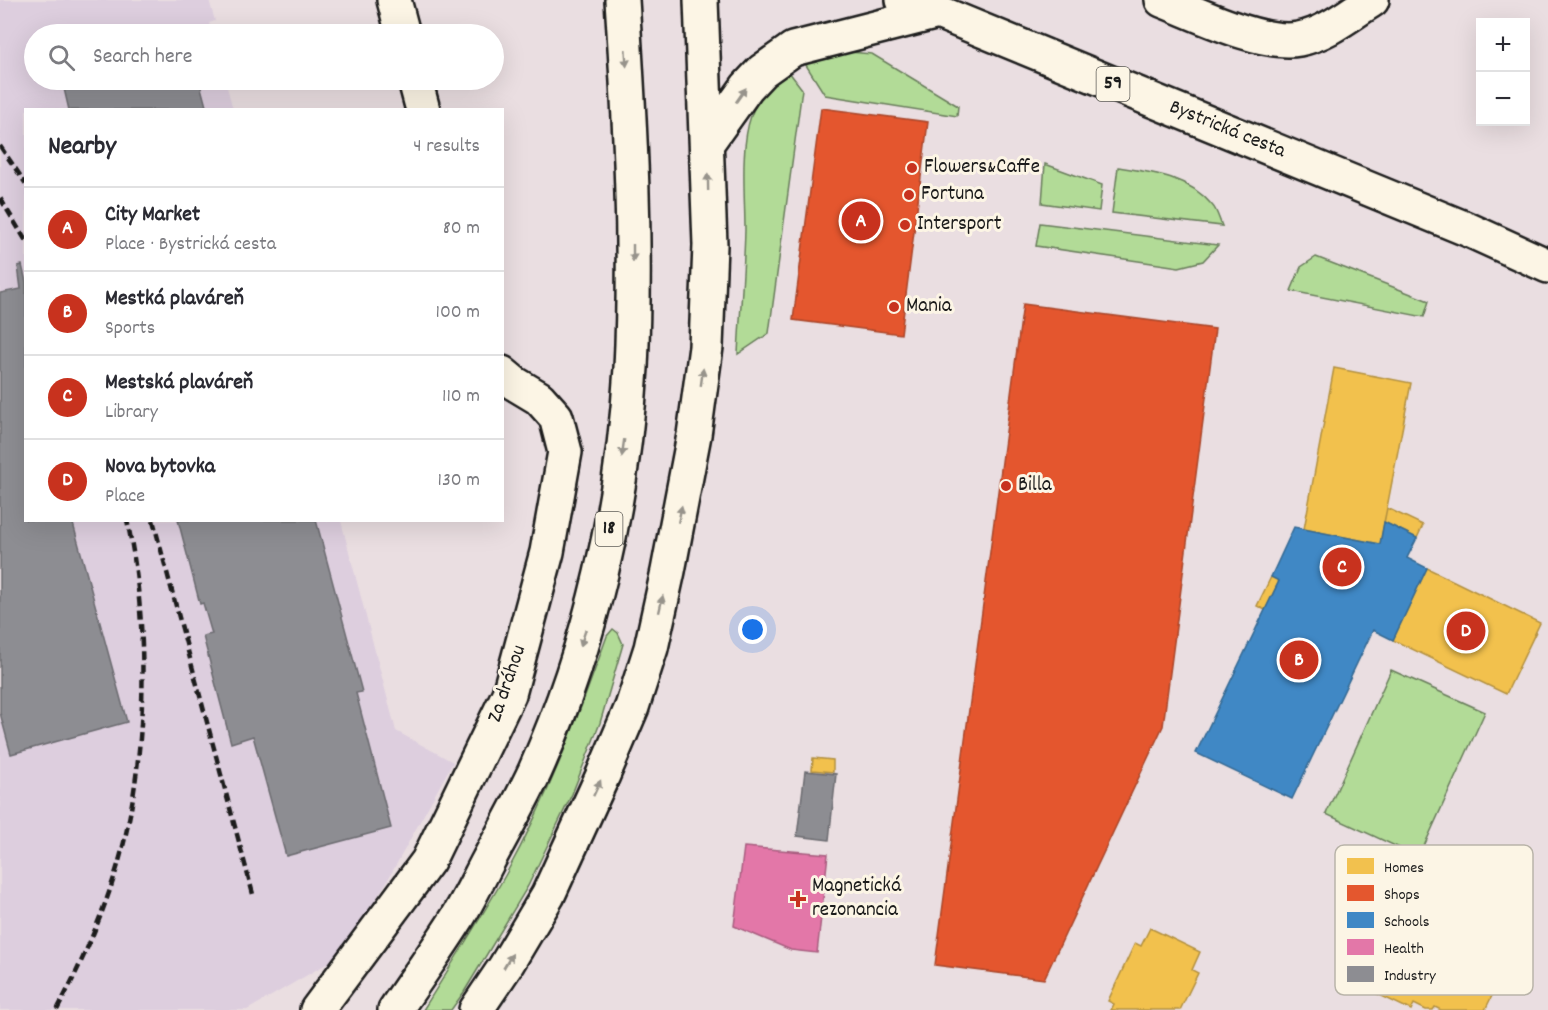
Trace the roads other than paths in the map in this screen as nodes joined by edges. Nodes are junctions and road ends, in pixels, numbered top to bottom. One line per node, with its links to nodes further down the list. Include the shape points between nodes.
1 (394, 0): 8 (main road)
2 (622, 0): 15 (main road, 18, one-way to 15, via 629,107 631,370 624,444 603,560 587,626 535,771 458,917)
3 (701, 0): 11 (main road)
4 (903, 0): 7 (main road, Bystrická cesta / 59)
5 (1162, 0): 6 (main road, via 1266,39 1298,39 1323,31)
6 (1372, 0)
7 (931, 6): 11 (main road, one-way to 7, via 747,87 793,49); 12 (main road, Bystrická cesta / 59)
8 (400, 24)
9 (418, 90): 10 (main road)
10 (422, 108)
11 (707, 143): 16 (main road, one-way to 11, via 548,895 632,707 651,648 681,507 706,347 710,245)
12 (1548, 266)
13 (504, 375): 14 (main road, Za dráhou, via 539,398 556,417 565,452 547,552 509,694 428,861)
14 (317, 1010)
15 (395, 1010)
16 (476, 1010)

